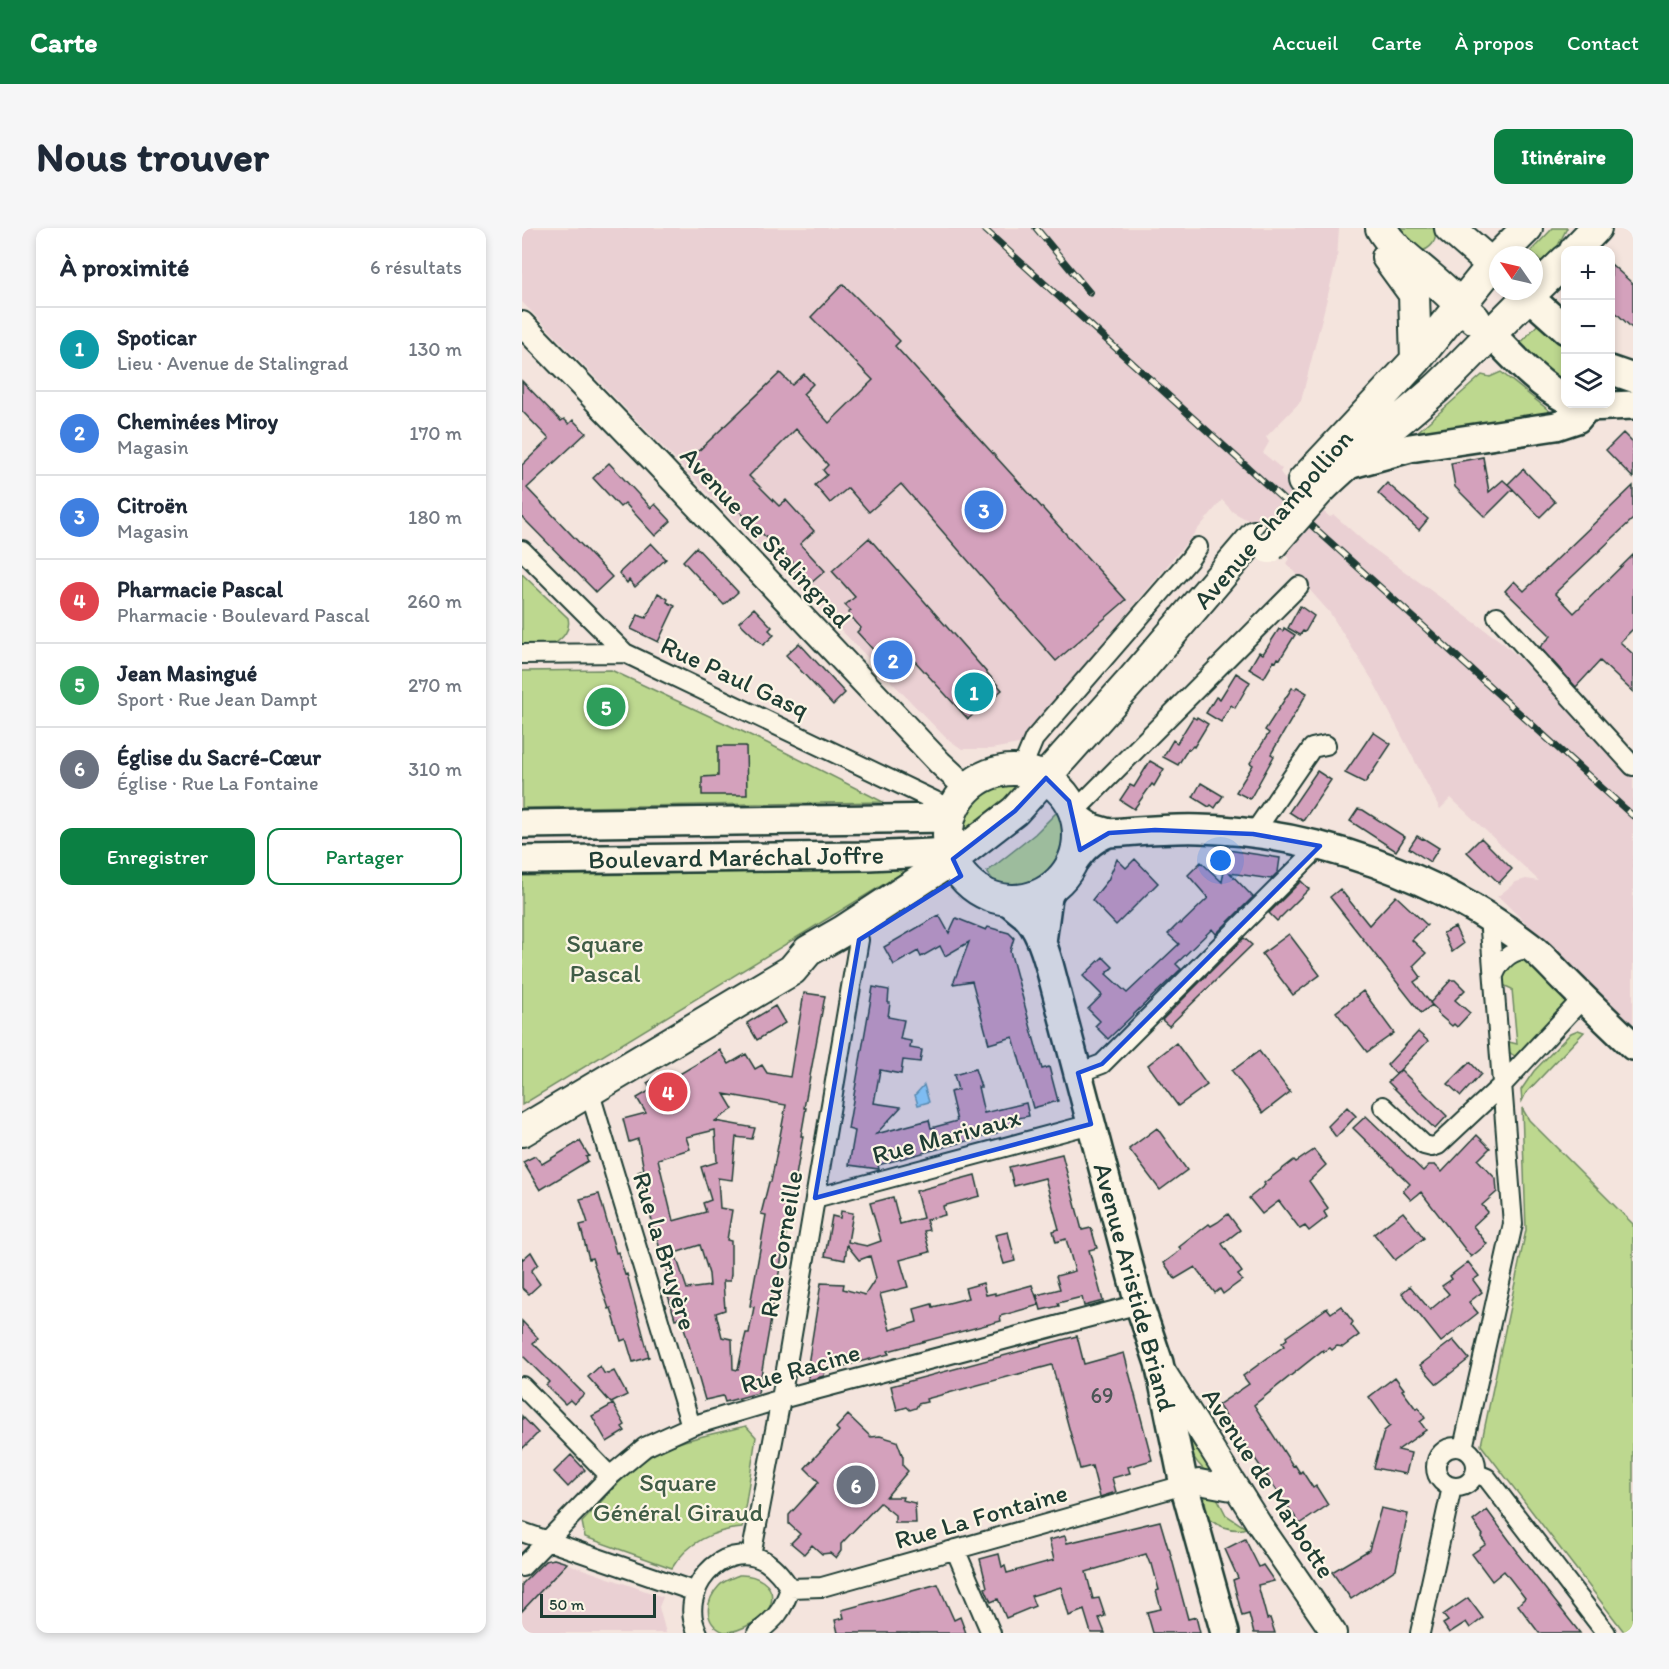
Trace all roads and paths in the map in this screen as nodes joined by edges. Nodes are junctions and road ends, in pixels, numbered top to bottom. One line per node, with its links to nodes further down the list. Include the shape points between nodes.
1 (1372, 228): 18 (main road, via 1379,245 1414,294)
2 (1381, 228): 14 (main road, via 1399,252)
3 (1450, 228): 8 (main road)
4 (1527, 228): 6 (main road, Avenue Champollion)
5 (1596, 228): 7 (main road)
6 (1511, 246)
7 (1579, 246)
8 (1489, 256)
9 (1561, 264): 11 (main road, Avenue Champollion)
10 (1489, 271): 14 (main road, Avenue Champollion)
11 (1543, 280)
12 (1522, 300): 17 (main road, Avenue Champollion)
13 (1538, 300): 16 (main road)
14 (1459, 305): 17 (main road); 18 (main road, Avenue Champollion)
15 (522, 324): 36 (street, Avenue de Stalingrad, via 940,763)
16 (1561, 325)
17 (1490, 333): 21 (main road, via 1524,367); 25 (main road, Avenue Champollion, via 1433,391)
18 (1416, 360): 26 (main road, Avenue Champollion)
19 (1615, 371): 20 (main road)
20 (1633, 378)
21 (1561, 393)
22 (1615, 404): 23 (main road)
23 (1633, 405)
24 (1576, 408): 25 (main road, via 1577,419 1556,426 1410,448)
25 (1344, 466): 26 (main road, Avenue Champollion)
26 (1311, 486): 35 (main road, Avenue Champollion)
27 (1198, 547): 35 (street, via 1034,739)
28 (522, 550): 31 (street, Rue Paul Gasq)
29 (1299, 586): 35 (street)
30 (1497, 616): 34 (street)
31 (625, 653): 32 (street); 36 (street, Rue Paul Gasq)
32 (522, 654)
33 (1326, 745): 39 (street, via 1312,748)
34 (1633, 766)
35 (1055, 793): 36 (main road, via 1002,771 989,774); 38 (main road, via 1092,828); 42 (main road, Avenue Champollion, via 1030,821); 43 (main road, via 1078,845)
36 (957, 805): 37 (main road, Boulevard Maréchal Joffre, via 845,818); 42 (main road, via 948,831)
37 (522, 824)
38 (1109, 833): 39 (main road, via 1201,829); 43 (main road, via 1091,841)
39 (1253, 834): 40 (main road)
40 (1320, 846): 45 (main road, via 1431,886); 53 (street, via 1102,1064)
41 (522, 860): 42 (main road, Boulevard Maréchal Joffre, via 868,856)
42 (955, 862): 44 (main road, via 981,891); 46 (main road, via 938,893); 49 (main road, via 808,951)
43 (1062, 876): 44 (main road, via 1036,896); 47 (main road, Avenue Aristide Briand, via 1048,897)
44 (1006, 899): 47 (main road, Avenue Aristide Briand, via 1027,917)
45 (1489, 917): 48 (main road); 50 (street)
46 (859, 940): 49 (main road, via 814,965); 59 (street, Rue Corneille)
47 (1042, 942): 53 (main road, Avenue Aristide Briand)
48 (1534, 950): 50 (street, via 1510,954); 51 (main road)
49 (792, 970): 55 (main road)
50 (1494, 975): 54 (street)
51 (1583, 998): 52 (main road); 54 (street)
52 (1633, 1046)
53 (1078, 1073): 57 (main road, Avenue Aristide Briand)
54 (1503, 1083): 56 (street, via 1444,1141 1432,1147 1420,1142); 65 (street, via 1513,1224)
55 (589, 1090): 58 (main road); 64 (street, Rue la Bruyère)
56 (1383, 1106)
57 (1091, 1124): 59 (street, Rue Marivaux); 60 (main road, Avenue Aristide Briand)
58 (522, 1131)
59 (815, 1198): 63 (street, Rue Corneille)
60 (1139, 1304): 61 (main road, Avenue Aristide Briand); 63 (street, Rue Racine)
61 (1159, 1363): 68 (main road, Avenue Aristide Briand); 70 (street, Avenue de Marbotte)
62 (522, 1386): 67 (street)
63 (781, 1399): 64 (street, Rue Racine); 74 (street, Rue Corneille)
64 (691, 1426): 67 (street, Rue Racine, via 645,1447)
65 (1463, 1448): 66 (street, via 1473,1455); 69 (street, via 1450,1447 1436,1461 1439,1479)
66 (1475, 1473): 69 (street, via 1468,1483); 84 (street, via 1487,1478)
67 (610, 1476): 72 (street, Rue Racine)
68 (1184, 1485): 70 (street, via 1199,1482); 73 (street, Rue La Fontaine); 82 (main road, Avenue Aristide Briand)
69 (1452, 1487): 78 (street)
70 (1237, 1489): 83 (street, Avenue de Marbotte)
71 (522, 1532): 72 (street)
72 (548, 1541): 75 (street, Rue Racine); 77 (street)
73 (955, 1549): 76 (street, Rue La Fontaine, via 822,1587); 81 (street)
74 (751, 1556): 76 (street, via 765,1561); 77 (street, via 732,1556 715,1564 701,1578)
75 (522, 1567)
76 (790, 1588): 80 (street, via 784,1606)
77 (696, 1592): 79 (street, via 691,1618)
78 (1419, 1632)
79 (698, 1633)
80 (757, 1633)
81 (991, 1633)
82 (1225, 1633)
83 (1334, 1633)
84 (1606, 1633)

